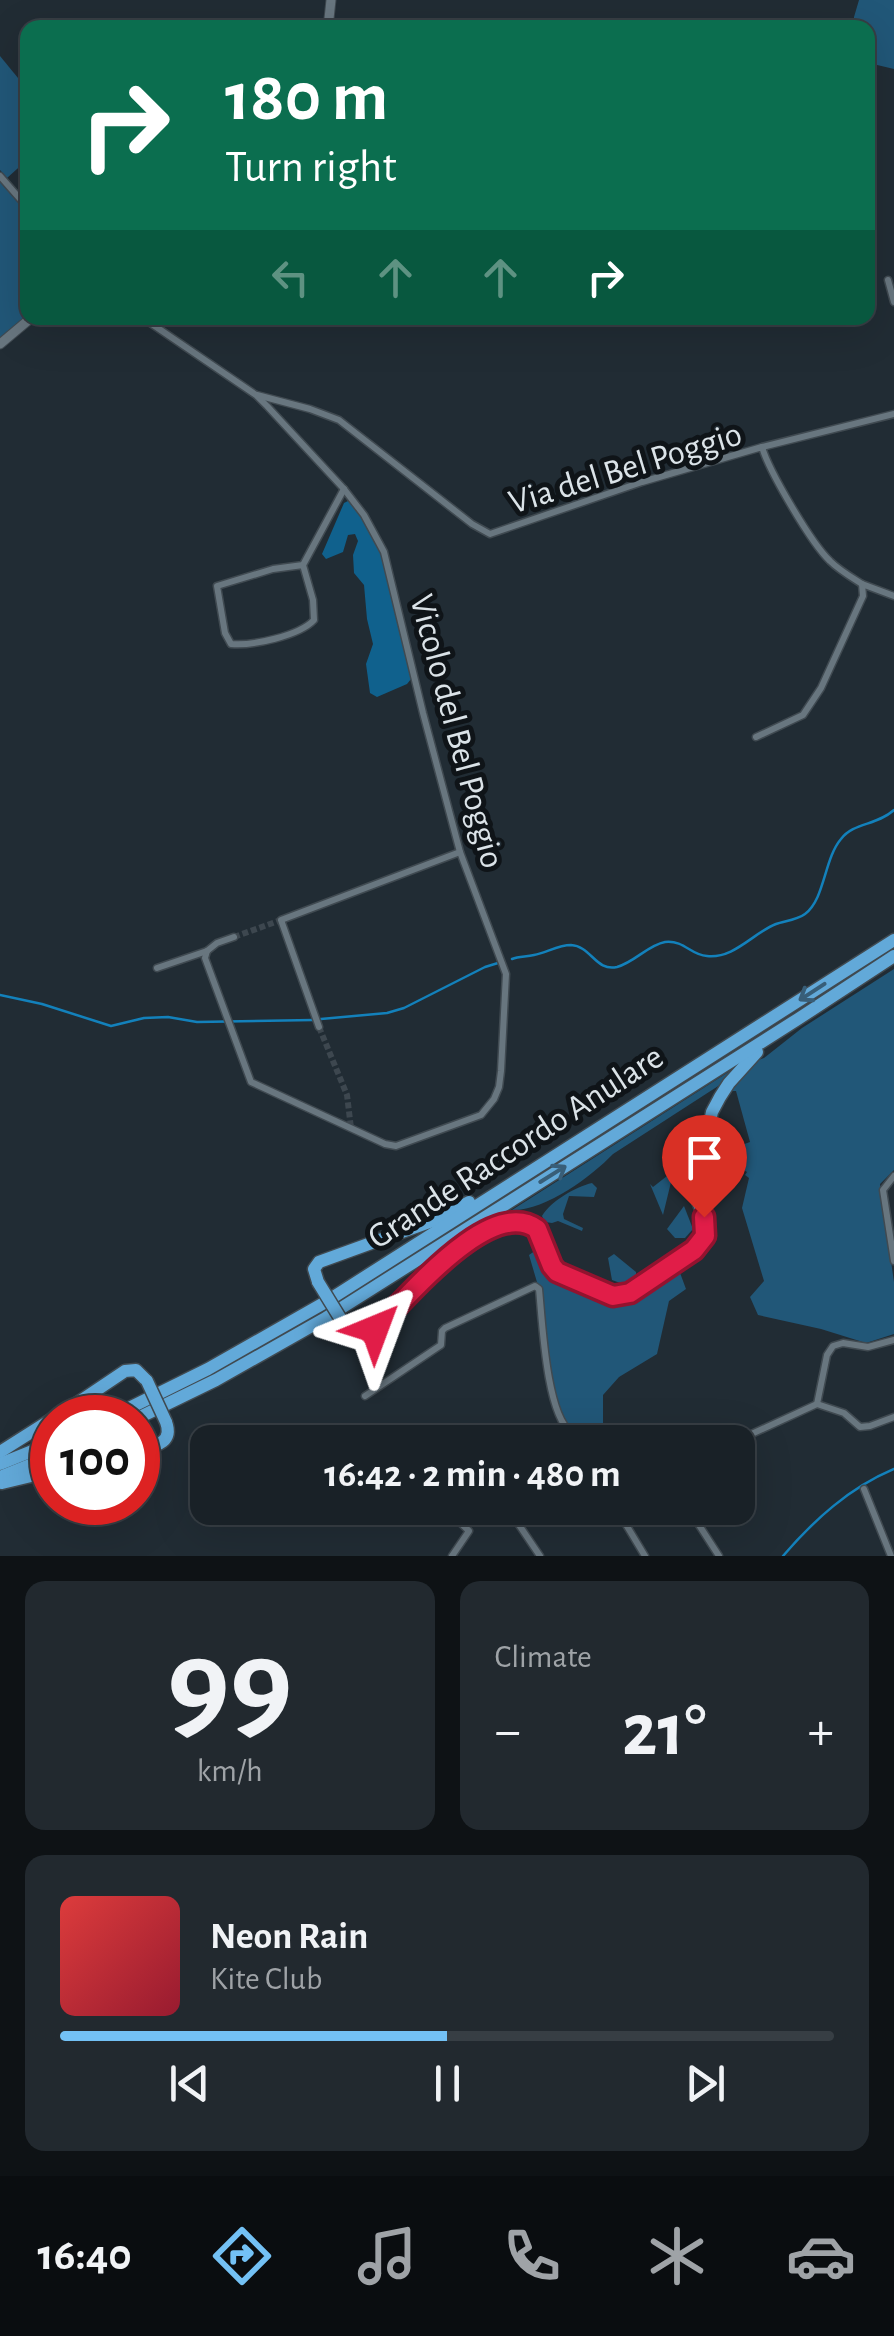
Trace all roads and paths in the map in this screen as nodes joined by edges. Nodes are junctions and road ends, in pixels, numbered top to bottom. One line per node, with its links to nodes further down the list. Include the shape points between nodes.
1 (0, 176): 2 (street)
2 (20, 199)
3 (888, 280): 4 (street)
4 (894, 302)
5 (23, 325): 7 (street)
6 (152, 325): 8 (street, Vicolo del Bel Poggio)
7 (0, 344)
8 (256, 395): 10 (street, Via del Bel Poggio, via 339,420 490,534); 11 (street, Vicolo del Bel Poggio)
9 (894, 414): 10 (street)
10 (762, 446): 13 (street, Via del Bel Poggio, via 816,544)
11 (344, 489): 12 (street); 16 (street, Vicolo del Bel Poggio, via 384,552)
12 (303, 566): 12 (street, via 311,624 248,645 230,644 217,586)
13 (862, 584): 14 (street, Via del Bel Poggio); 15 (street, via 863,596 822,688 803,715)
14 (894, 596)
15 (756, 737)
16 (460, 852): 19 (street, Vicolo del Bel Poggio, via 506,974 499,1087 480,1114 396,1146 251,1082); 23 (street, via 281,920)
17 (234, 937): 19 (street)
18 (894, 940): 24 (highway, Grande Raccordo Anulare, one-way to 24)
19 (207, 951): 21 (street)
20 (894, 956): 22 (highway, Grande Raccordo Anulare)
21 (157, 968)
22 (798, 1020): 24 (highway, bridge, via 744,1065 712,1112 689,1178 706,1233 689,1254 630,1293 613,1296 557,1272 532,1226 504,1222 442,1261 373,1330 359,1336 346,1326 318,1282 318,1263 432,1221); 33 (highway, Grande Raccordo Anulare, one-way to 22, via 324,1319)
23 (319, 1027)
24 (530, 1172): 30 (highway, Grande Raccordo Anulare, via 281,1329)
25 (894, 1176): 26 (street, via 883,1188)
26 (894, 1261)
27 (894, 1340): 32 (street, via 868,1348 833,1346)
28 (88, 1395): 29 (highway, bridge, via 126,1370 139,1371)
29 (153, 1395)
30 (155, 1395)
31 (365, 1396): 36 (street, via 441,1345 446,1328 535,1286 552,1396)
32 (817, 1404): 35 (street, via 844,1413 860,1428); 37 (street)
33 (160, 1407)
34 (160, 1409): 39 (highway, bridge, via 169,1432)
35 (894, 1416)
36 (565, 1425)
37 (755, 1432)
38 (30, 1433): 41 (highway)
39 (160, 1443)
40 (30, 1451): 42 (highway)
41 (0, 1452)
42 (0, 1464)
43 (30, 1467): 45 (highway)
44 (30, 1476): 45 (highway)
45 (0, 1481)
46 (864, 1489): 55 (street)
47 (462, 1525): 51 (street, via 469,1531)
48 (519, 1525): 52 (street)
49 (626, 1525): 53 (street)
50 (699, 1525): 54 (street)
51 (452, 1556)
52 (540, 1556)
53 (645, 1556)
54 (720, 1556)
55 (891, 1556)

